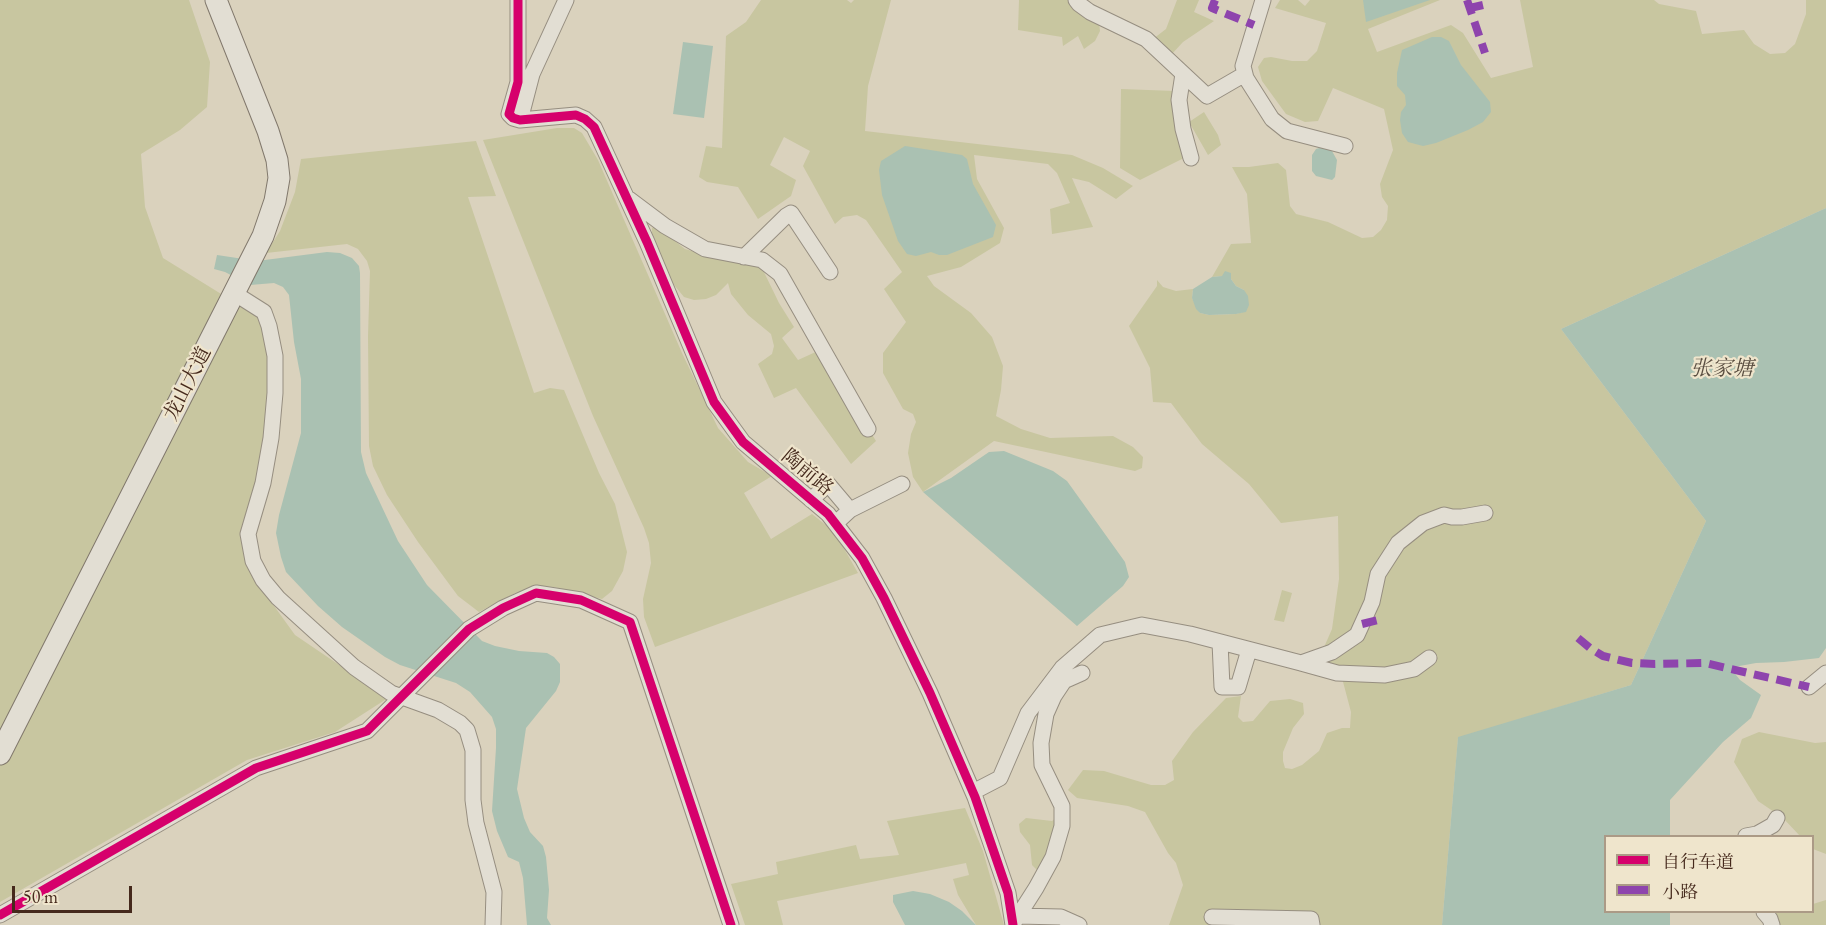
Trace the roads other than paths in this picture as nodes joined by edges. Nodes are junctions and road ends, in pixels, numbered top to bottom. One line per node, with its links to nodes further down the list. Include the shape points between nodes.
1 (216, 0): 14 (main road, 龙山大道, via 268,131 279,178 263,236)
2 (518, 0): 8 (street, via 518,82 509,114)
3 (566, 0): 8 (street, via 532,74)
4 (1076, 0): 6 (street, via 1090,12 1146,39)
5 (1263, 0): 7 (street, via 1243,66)
6 (1183, 74): 7 (street, via 1207,96); 10 (street, via 1179,100)
7 (1245, 74): 9 (street, via 1272,119 1287,131)
8 (520, 120): 11 (street, 陶前路, via 576,115 585,118 594,127)
9 (1345, 146)
10 (1191, 158)
11 (627, 198): 12 (street, via 705,249); 17 (street, 陶前路, via 714,402 742,442)
12 (744, 257): 13 (street, via 791,213); 15 (street, via 762,260 780,274)
13 (830, 272)
14 (235, 292): 28 (street, via 264,312 275,356 271,438 248,534 253,561 270,589 340,655 374,682); 29 (main road, 龙山大道)
15 (868, 429)
16 (902, 484): 18 (street)
17 (811, 500): 18 (street, via 828,484); 20 (street, 陶前路)
18 (850, 510): 20 (street)
19 (1485, 513): 24 (street, via 1444,515 1423,523 1398,543 1378,573 1372,602 1357,635 1332,652)
20 (836, 523): 30 (street, 陶前路, via 884,597)
21 (1220, 642): 22 (street); 22 (street, via 1222,687 1238,687); 25 (street, via 1142,625 1100,635)
22 (1249, 650): 24 (street)
23 (1430, 658): 24 (street, via 1414,669 1385,675 1337,673)
24 (1301, 663)
25 (1071, 673): 30 (street, via 1028,712 1000,778); 35 (street, via 1046,714 1041,743 1042,765 1062,806 1062,826 1053,857)
26 (1826, 674): 27 (street)
27 (1809, 687)
28 (405, 694): 33 (street, via 367,731 256,768); 36 (street, via 446,714 470,734 476,824 494,892); 37 (street, via 469,629 536,593 581,600 630,622)
29 (0, 754)
30 (973, 792): 35 (street, 陶前路)
31 (1777, 818): 32 (street, via 1773,825)
32 (1753, 835)
33 (0, 915)
34 (1212, 917): 39 (street, via 1311,919)
35 (1015, 921): 38 (street, via 1061,917)
36 (493, 925)
37 (731, 925)
38 (1080, 925)
39 (1312, 925)

